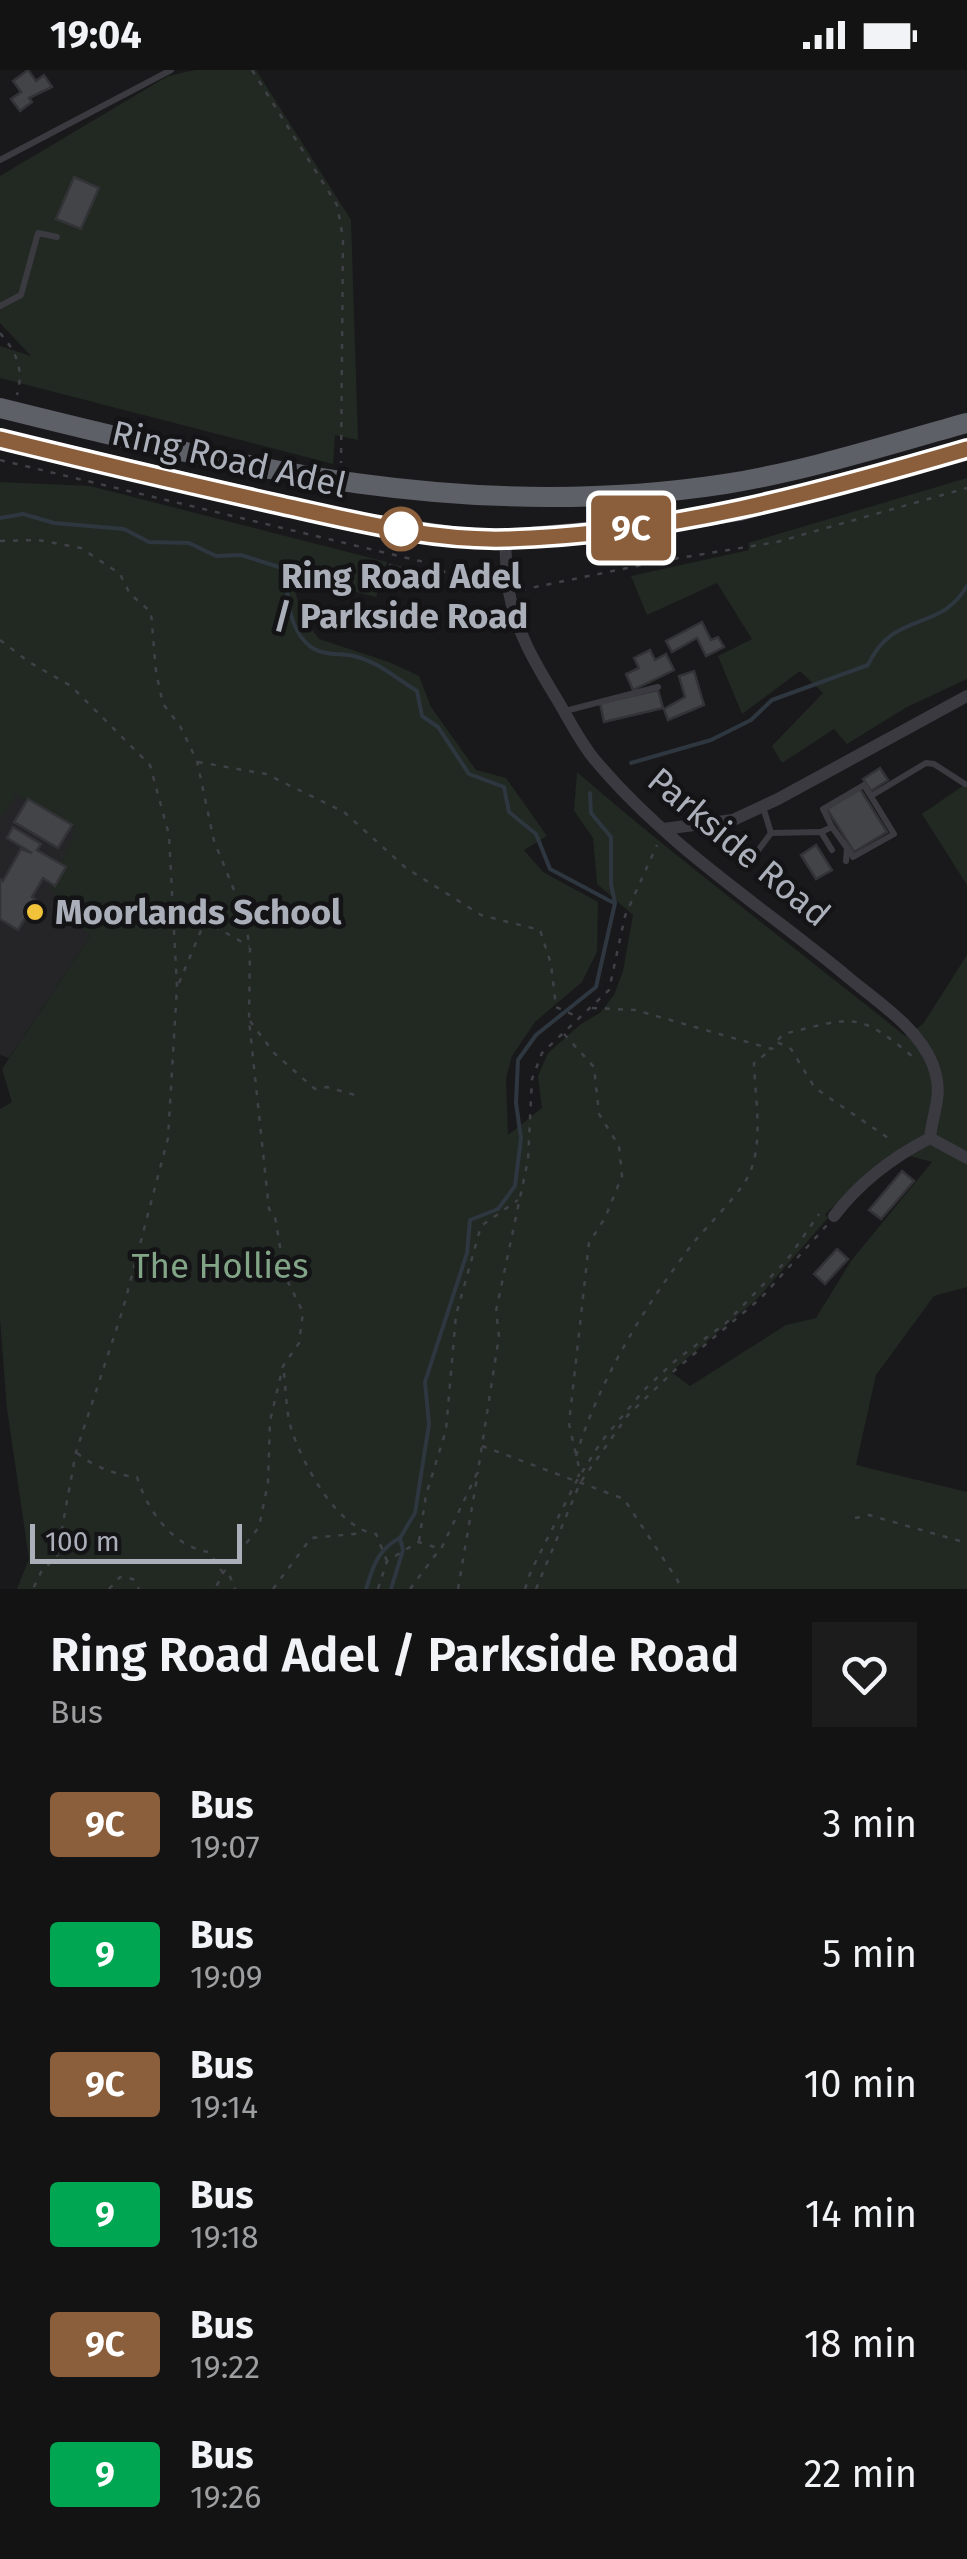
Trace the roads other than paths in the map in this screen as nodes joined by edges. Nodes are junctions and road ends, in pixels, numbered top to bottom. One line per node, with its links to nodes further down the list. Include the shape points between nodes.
1 (171, 70): 2 (lane)
2 (0, 160)
3 (57, 238): 4 (lane, via 38,234 21,296)
4 (0, 306)
5 (6, 409): 6 (highway, Ring Road Adel, via 292,475 479,496 626,495 724,484 800,470)
6 (967, 422)
7 (0, 439): 9 (highway, Ring Road Adel, via 355,522)
8 (967, 449): 9 (highway, Ring Road Adel, via 738,511)
9 (505, 539): 12 (street, Parkside Road, via 509,592 526,648)
10 (658, 687): 12 (lane)
11 (967, 696): 15 (street)
12 (564, 711): 17 (street, Parkside Road, via 594,759)
13 (965, 784): 14 (lane, via 926,763)
14 (870, 796): 16 (lane, via 864,785 823,809); 20 (lane, via 894,834 853,858)
15 (763, 806): 17 (street, via 733,820); 19 (lane)
16 (832, 826): 18 (lane); 20 (lane)
17 (663, 829): 24 (street, Parkside Road, via 911,1031 938,1084)
18 (821, 832): 19 (lane); 21 (lane)
19 (770, 833): 22 (lane)
20 (847, 848): 23 (lane)
21 (832, 850)
22 (754, 856)
23 (846, 861)
24 (930, 1138): 25 (street); 26 (street, via 902,1152)
25 (967, 1158)
26 (829, 1213)

